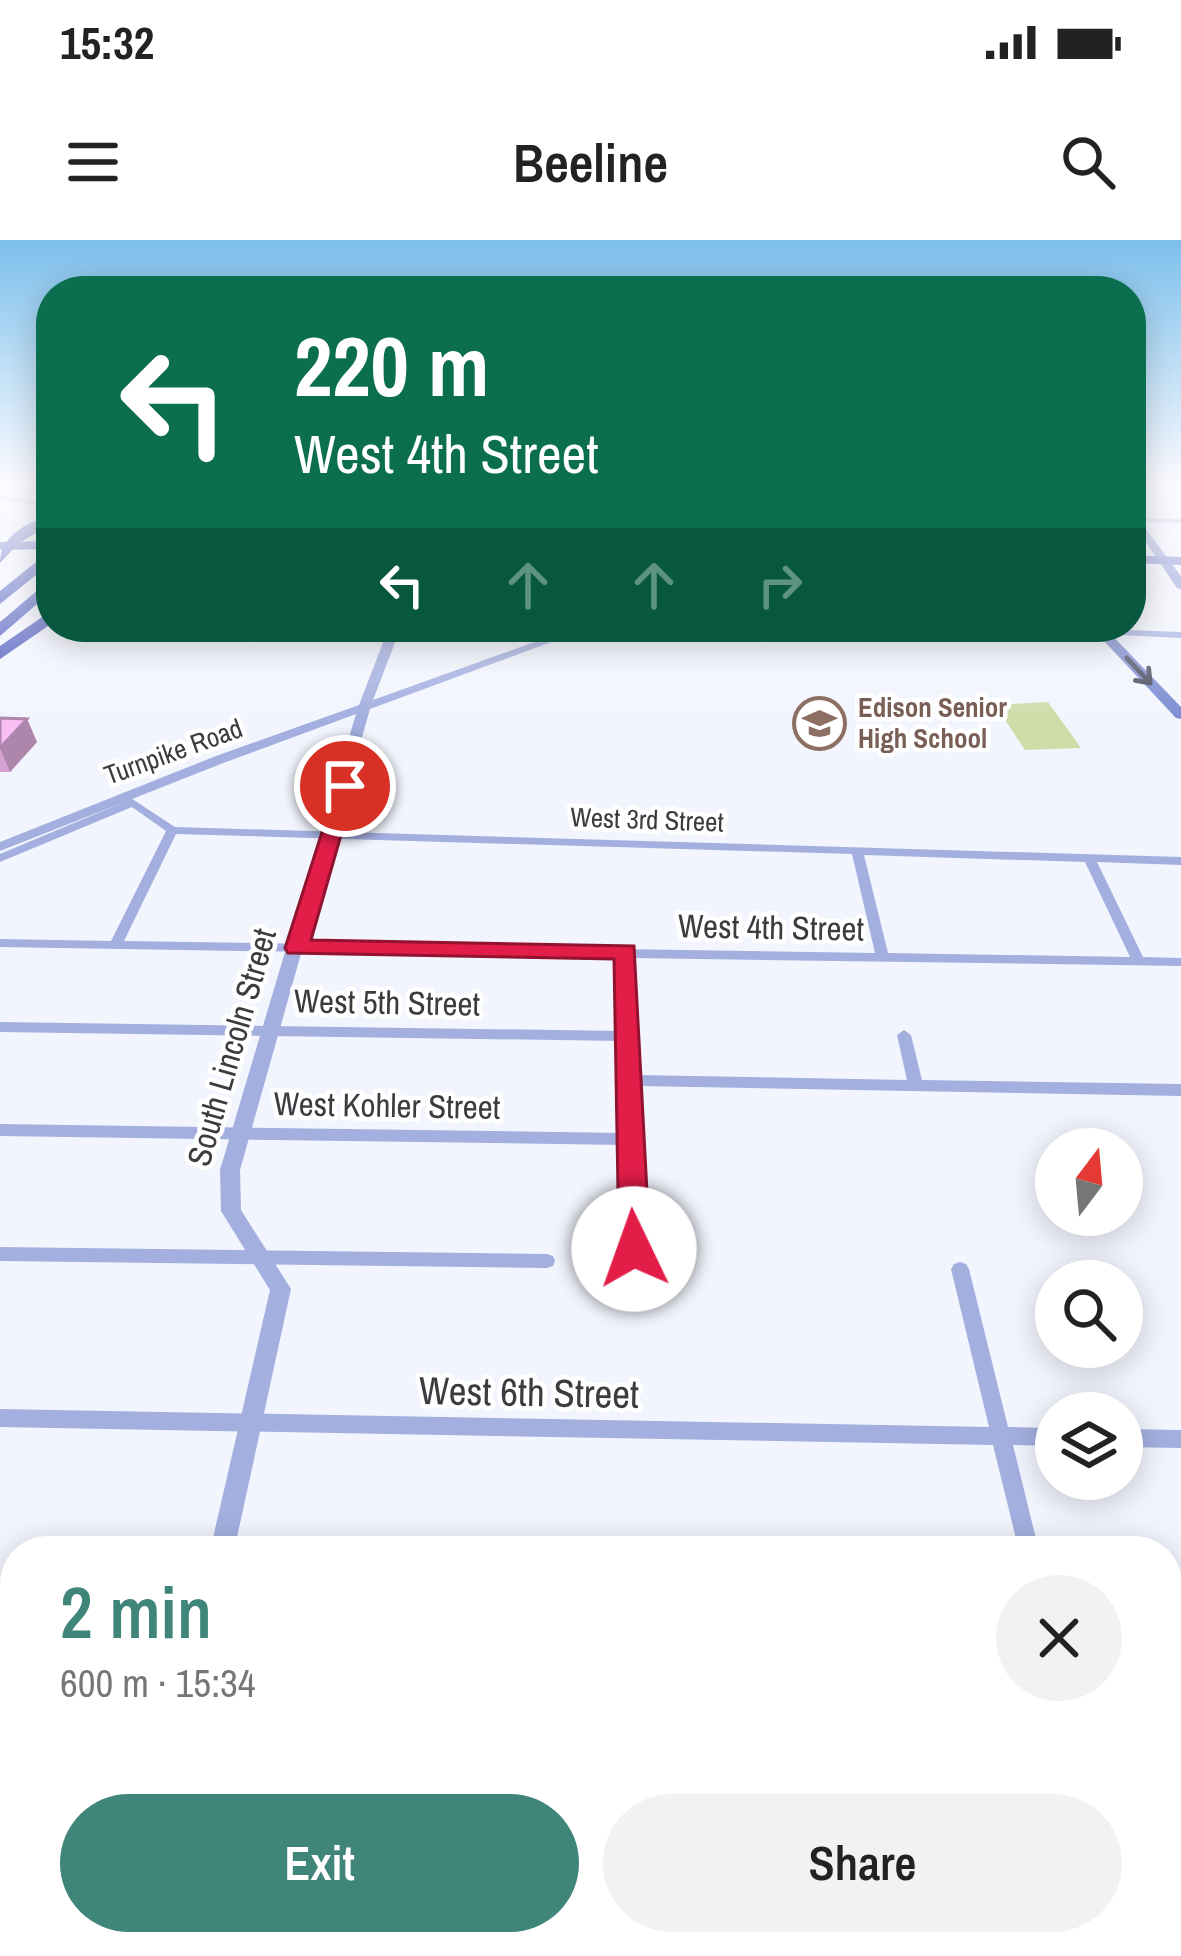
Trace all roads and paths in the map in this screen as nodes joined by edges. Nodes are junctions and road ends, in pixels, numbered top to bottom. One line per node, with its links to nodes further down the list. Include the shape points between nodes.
1 (1173, 563): 3 (main road)
2 (36, 568): 5 (highway)
3 (1181, 585)
4 (36, 598): 7 (highway)
5 (0, 599)
6 (36, 627): 13 (highway)
7 (0, 631)
8 (1146, 632): 9 (street)
9 (1181, 634)
10 (389, 642): 14 (street, South Lincoln Street)
11 (540, 642): 14 (street, Turnpike Road)
12 (1111, 642): 15 (main road, one-way to 15)
13 (0, 653)
14 (364, 706): 16 (street, Turnpike Road); 18 (street, South Lincoln Street)
15 (1181, 716)
16 (127, 799): 17 (street); 19 (street, Turnpike Road); 21 (street)
17 (172, 830): 18 (street, West 3rd Street); 25 (street)
18 (330, 832): 20 (street, West 3rd Street); 26 (street, South Lincoln Street)
19 (0, 847)
20 (857, 850): 22 (street, West 3rd Street); 28 (street)
21 (0, 858)
22 (1089, 858): 23 (street, West 3rd Street); 29 (street)
23 (1181, 861)
24 (0, 943): 25 (street, West 4th Street)
25 (115, 945): 26 (street, West 4th Street)
26 (297, 948): 27 (street, West 4th Street); 32 (street, South Lincoln Street)
27 (626, 952): 28 (street, West 4th Street); 34 (street)
28 (882, 956): 29 (street, West 4th Street)
29 (1139, 962): 30 (street, West 4th Street)
30 (1181, 962)
31 (0, 1027): 32 (street, West 5th Street)
32 (272, 1031): 34 (street, West 5th Street); 39 (street, South Lincoln Street)
33 (904, 1035): 36 (street)
34 (629, 1036): 35 (street)
35 (630, 1080): 36 (street); 40 (street)
36 (916, 1085): 37 (street)
37 (1181, 1090)
38 (0, 1130): 39 (street, West Kohler Street)
39 (241, 1133): 40 (street, West Kohler Street); 43 (street, South Lincoln Street, via 228,1194)
40 (630, 1139): 41 (street)
41 (634, 1249)
42 (0, 1254): 43 (street)
43 (260, 1258): 44 (street); 47 (street, South Lincoln Street, via 281,1289)
44 (548, 1262)
45 (961, 1269): 48 (street)
46 (0, 1418): 47 (street, West 6th Street)
47 (251, 1423): 48 (street, West 6th Street); 52 (street, South Lincoln Street)
48 (1000, 1436): 49 (street, West 6th Street); 53 (street)
49 (1035, 1437)
50 (1143, 1438): 51 (street)
51 (1181, 1439)
52 (225, 1536)
53 (1025, 1536)

